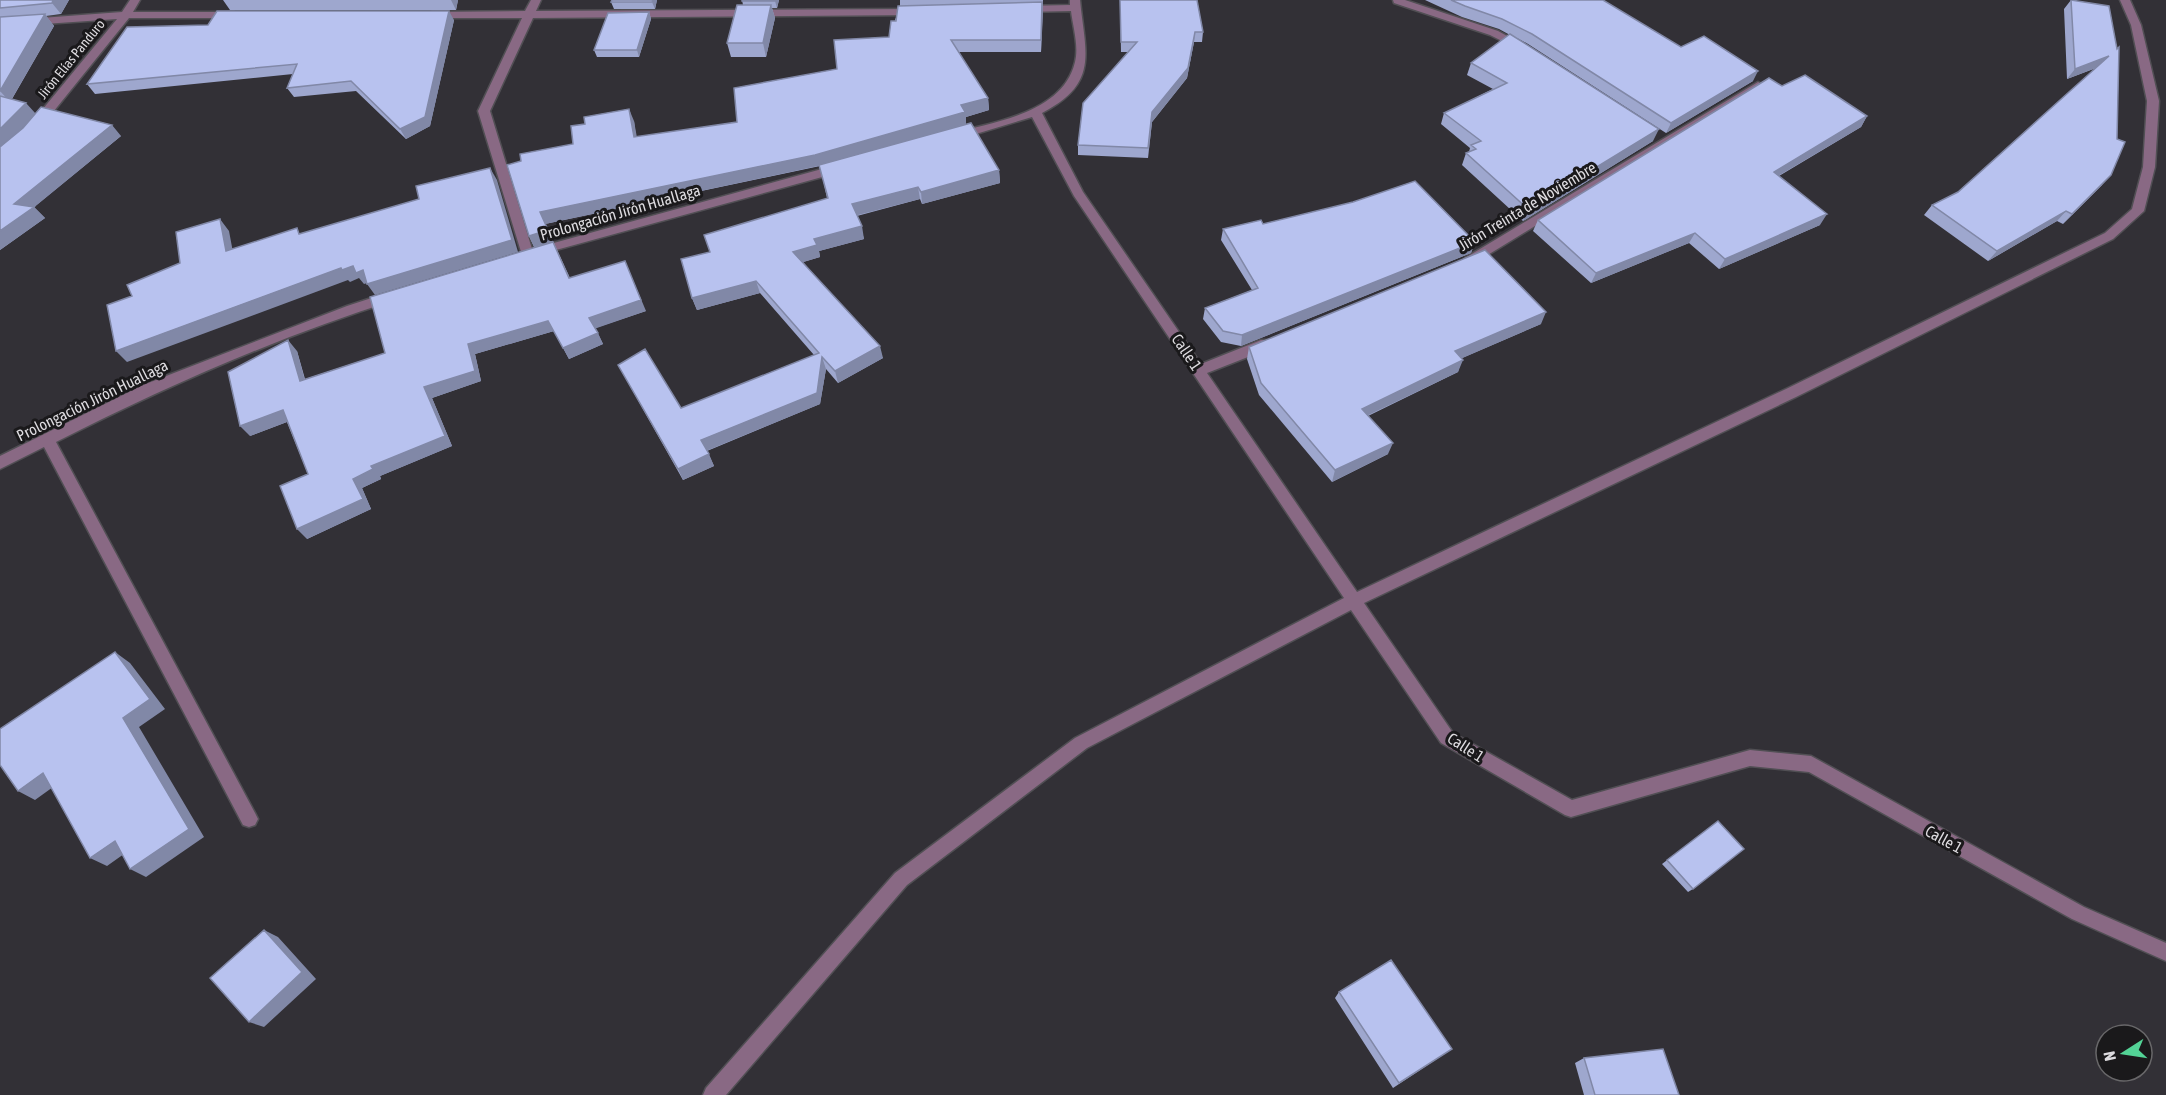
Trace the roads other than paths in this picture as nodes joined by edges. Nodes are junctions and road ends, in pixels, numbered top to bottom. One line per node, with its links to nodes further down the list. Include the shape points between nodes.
1 (135, 0): 8 (street, Jirón Elías Panduro)
2 (536, 0): 11 (street)
3 (2125, 0): 25 (street, via 2136,25 2153,100 2149,167 2138,211 2109,236 1791,393)
4 (1398, 2): 13 (street, via 1494,33)
5 (1075, 4): 6 (street); 15 (street, via 1081,61 1067,93)
6 (1016, 10)
7 (921, 12): 11 (street)
8 (126, 15): 9 (street); 12 (street); 16 (street, Jirón Elías Panduro)
9 (244, 15)
10 (423, 15): 11 (street)
11 (530, 15): 18 (street, Prolongación Jirón Huallaga, via 484,111 523,257)
12 (0, 24)
13 (1533, 54)
14 (1758, 85): 19 (street, Jirón Treinta de Noviembre, via 1660,138 1474,259)
15 (1035, 111): 17 (street); 22 (street, Calle 1, via 1078,193)
16 (28, 135)
17 (937, 141)
18 (857, 163)
19 (1452, 268)
20 (407, 292): 23 (street, Prolongación Jirón Huallaga, via 352,309 147,389)
21 (1276, 339): 22 (street)
22 (1199, 371): 25 (street, Calle 1)
23 (47, 439): 24 (street, Prolongación Jirón Huallaga); 26 (street)
24 (0, 463)
25 (1355, 600): 27 (street, Calle 1, via 1447,738 1571,809 1750,759 1811,764 2078,913); 28 (street, via 1081,743 901,879)
26 (249, 819)
27 (2166, 952)
28 (713, 1095)

